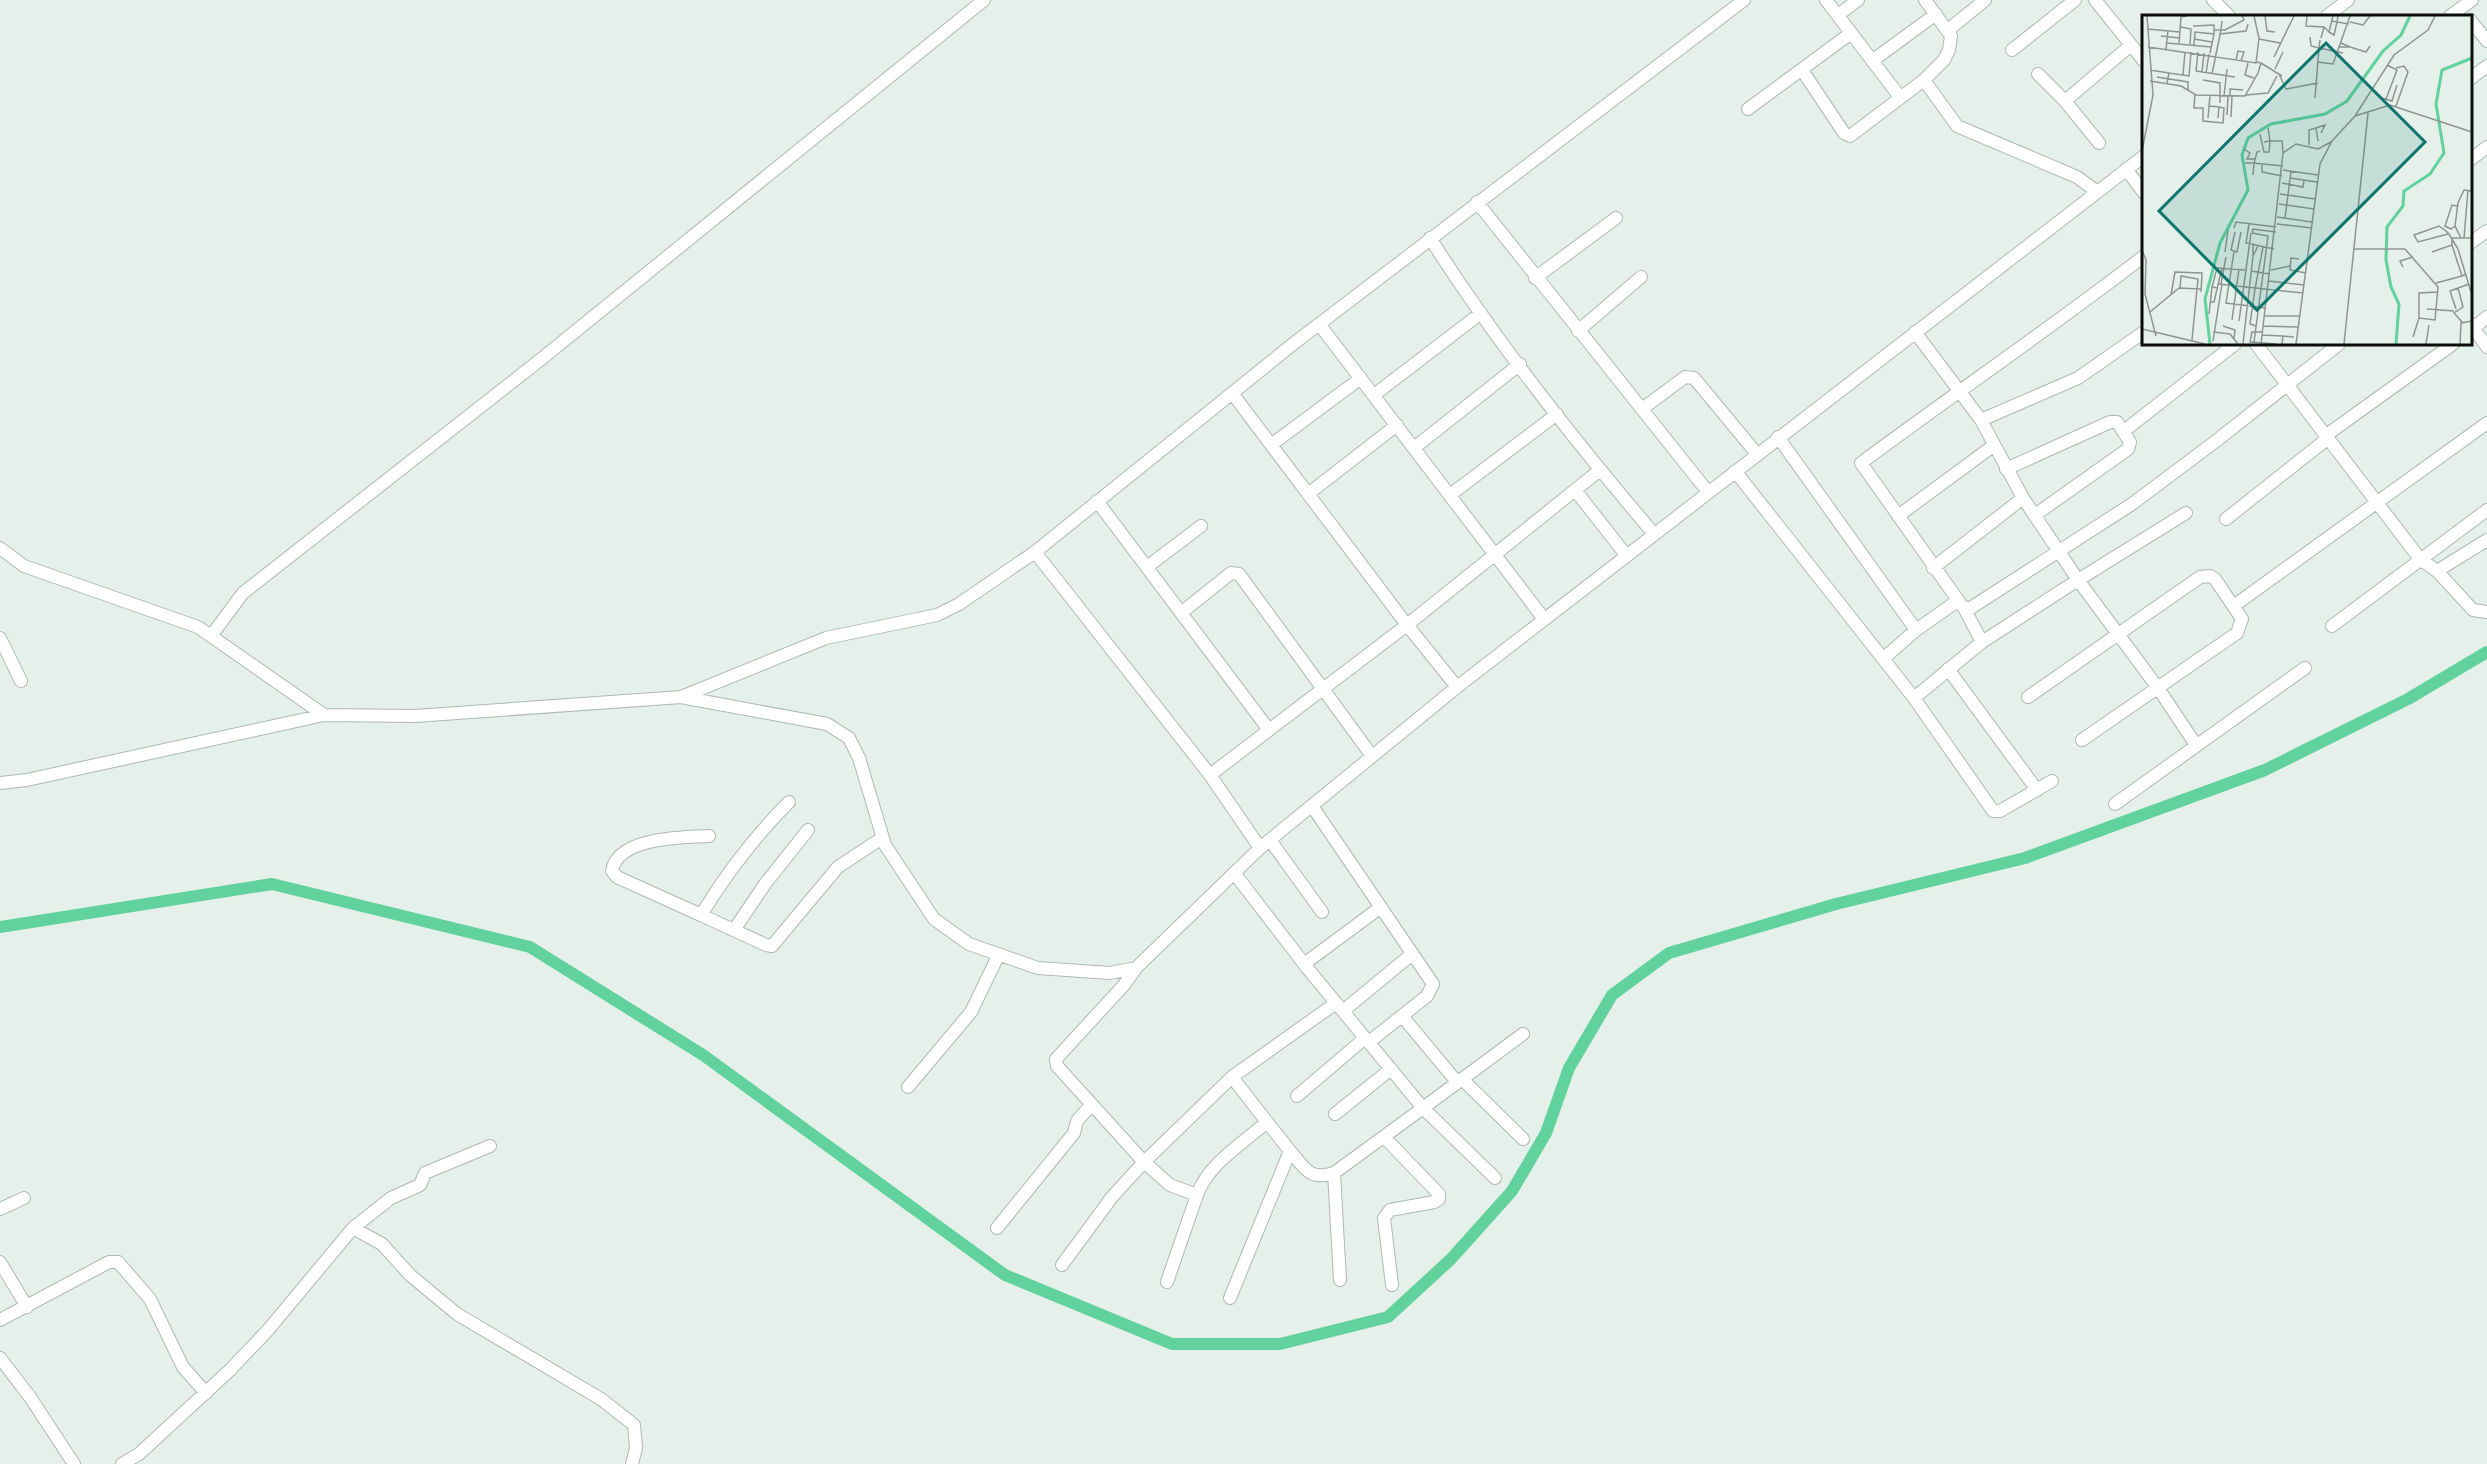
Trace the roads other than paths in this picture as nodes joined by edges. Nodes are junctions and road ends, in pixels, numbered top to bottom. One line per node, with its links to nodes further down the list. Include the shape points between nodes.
1 (984, 0): 115 (street, via 547,354 243,592)
2 (1744, 0): 40 (street)
3 (1826, 0): 14 (street)
4 (1858, 0): 14 (street)
5 (1925, 0): 13 (street)
6 (1985, 0): 18 (street)
7 (2075, 0): 22 (street)
8 (2095, 0): 21 (street)
9 (2213, 0): 15 (street)
10 (2348, 0): 16 (street)
11 (2472, 0): 12 (street)
12 (2464, 11)
13 (1936, 14): 18 (street); 24 (street)
14 (1838, 15): 19 (street)
15 (2228, 15)
16 (2328, 15)
17 (2472, 21): 20 (street)
18 (1948, 30): 29 (street, via 1952,41 1947,56)
19 (1851, 33): 24 (street); 26 (street)
20 (2487, 41)
21 (2131, 45): 23 (street); 31 (street)
22 (2012, 50)
23 (2142, 59)
24 (1872, 61): 30 (street)
25 (2487, 66): 28 (street)
26 (1802, 70): 30 (street, via 1847,135 1854,134); 32 (street)
27 (2038, 74): 31 (street)
28 (2472, 77)
29 (1924, 80): 30 (street); 39 (street, via 1957,126 2077,177)
30 (1900, 97)
31 (2065, 101): 33 (street)
32 (1748, 109)
33 (2099, 143)
34 (2487, 147): 36 (street)
35 (2142, 157): 37 (street)
36 (2472, 158)
37 (2126, 169): 38 (street); 39 (street)
38 (2142, 189)
39 (2096, 191): 53 (street)
40 (1477, 202): 43 (street); 47 (street)
41 (1616, 218): 47 (street)
42 (2487, 231): 44 (street)
43 (1430, 238): 48 (street); 50 (street)
44 (2472, 242)
45 (2142, 258): 63 (street, via 2059,322)
46 (1641, 277): 52 (street)
47 (1535, 278): 52 (street)
48 (1481, 314): 60 (street); 65 (street)
49 (2487, 318): 51 (street)
50 (1319, 324): 61 (street); 64 (street)
51 (2472, 327): 59 (street)
52 (1578, 331): 66 (street)
53 (1914, 332): 63 (street); 72 (street)
54 (2142, 334): 68 (street, via 2078,378)
55 (2234, 345): 71 (street)
56 (2257, 345): 62 (street)
57 (2338, 345): 62 (street)
58 (2451, 345): 73 (street)
59 (2487, 347)
60 (1520, 364): 67 (street); 76 (street)
61 (1361, 378): 65 (street); 74 (street)
62 (2286, 384): 73 (street); 97 (street, via 2179,469)
63 (1959, 390): 68 (street); 91 (street, via 1861,463)
64 (1232, 393): 74 (street); 86 (street)
65 (1374, 395): 70 (street)
66 (1642, 409): 77 (street, via 1685,377 1694,378); 82 (street)
67 (1557, 414): 79 (street); 84 (street)
68 (1981, 420): 75 (street)
69 (2487, 423): 87 (street)
70 (1397, 425): 76 (street); 83 (street)
71 (2124, 431): 78 (street, via 2117,422 2110,422); 90 (street, via 2130,441 2128,449)
72 (1778, 437): 77 (street); 113 (street)
73 (2326, 437): 87 (street); 92 (street)
74 (1271, 446): 83 (street)
75 (1993, 446): 78 (street); 91 (street)
76 (1414, 448): 84 (street)
77 (1757, 454): 80 (street)
78 (2006, 469): 85 (street)
79 (1600, 470): 81 (street); 94 (street)
80 (1735, 471): 82 (street); 118 (street)
81 (1575, 490): 99 (street); 100 (street)
82 (1708, 492): 94 (street)
83 (1308, 494): 111 (street)
84 (1450, 495): 99 (street)
85 (2023, 498): 90 (street); 103 (street)
86 (1097, 501): 98 (street); 102 (street)
87 (2374, 502): 101 (street); 106 (street)
88 (2487, 510): 101 (street)
89 (2186, 513): 105 (street)
90 (2035, 515): 97 (street)
91 (1898, 516): 103 (street)
92 (2226, 519)
93 (1201, 526): 102 (street)
94 (1654, 534): 100 (street)
95 (2487, 540): 104 (street)
96 (0, 548): 115 (street, via 24,566 198,627)
97 (2060, 551): 105 (street); 107 (street)
98 (1035, 552): 125 (street, via 937,615 826,638); 133 (street)
99 (1494, 553): 110 (street); 111 (street)
100 (1626, 555): 110 (street)
101 (2420, 559): 104 (street); 112 (street)
102 (1147, 567): 109 (street)
103 (1934, 568): 107 (street)
104 (2437, 571): 108 (street, via 2473,610)
105 (2078, 580): 114 (street); 116 (street)
106 (2235, 605): 114 (street, via 2215,579 2205,575); 123 (street, via 2242,619 2237,633)
107 (1963, 607): 113 (street, via 1952,603); 116 (street)
108 (2487, 612)
109 (1181, 613): 124 (street, via 1231,573 1239,574); 129 (street)
110 (1544, 619): 122 (street)
111 (1407, 625): 122 (street); 124 (street)
112 (2332, 626)
113 (1916, 630): 118 (street)
114 (2117, 635): 123 (street); 126 (street)
115 (212, 636): 128 (street)
116 (1982, 642): 120 (street)
117 (1, 645): 121 (street)
118 (1883, 659): 127 (street)
119 (2305, 668): 131 (street)
120 (1948, 669): 127 (street); 136 (street)
121 (21, 681)
122 (1457, 687): 132 (street)
123 (2158, 687): 130 (street); 131 (street)
124 (1323, 689): 129 (street); 132 (street)
125 (681, 697): 128 (street, via 415,716); 142 (street, via 827,724 849,738 859,758)
126 (2028, 697)
127 (1914, 698): 136 (street, via 1993,811 2000,811)
128 (324, 715): 135 (street)
129 (1269, 730): 133 (street)
130 (2082, 740)
131 (2196, 745): 138 (street)
132 (1372, 756): 139 (street)
133 (1210, 775): 143 (street)
134 (2052, 781): 136 (street)
135 (0, 783)
136 (2037, 790)
137 (789, 802): 147 (street, via 722,881)
138 (2115, 804)
139 (1312, 806): 143 (street); 145 (street)
140 (808, 830): 148 (street)
141 (709, 836): 147 (street, via 643,843 623,853 612,871 617,877)
142 (882, 838): 148 (street, via 838,867 772,946); 149 (street, via 934,919 969,944)
143 (1265, 844): 144 (street); 146 (street)
144 (1235, 874): 151 (street); 152 (street)
145 (1381, 907): 150 (street); 151 (street)
146 (1322, 912)
147 (701, 915): 148 (street)
148 (734, 930)
149 (999, 954): 152 (street, via 1038,968 1110,973); 160 (street, via 971,1012)
150 (1412, 954): 153 (street); 154 (street, via 1433,988)
151 (1304, 964): 153 (street)
152 (1136, 968): 162 (street, via 1056,1059 1057,1066)
153 (1340, 1007): 156 (street); 158 (street)
154 (1402, 1016): 156 (street); 159 (street)
155 (1523, 1034): 159 (street)
156 (1367, 1040): 157 (street); 161 (street)
157 (1391, 1069): 163 (street); 164 (street)
158 (1232, 1077): 165 (street); 170 (street)
159 (1460, 1080): 163 (street); 167 (street)
160 (908, 1087)
161 (1297, 1096)
162 (1092, 1106): 170 (street); 177 (street)
163 (1423, 1108): 166 (street); 172 (street)
164 (1335, 1114)
165 (1267, 1122): 169 (street); 173 (street, via 1209,1173)
166 (1384, 1137): 171 (street); 182 (street, via 1439,1194 1434,1202 1390,1210 1384,1218)
167 (1523, 1139)
168 (490, 1146): 176 (street, via 425,1173 420,1185 391,1198)
169 (1290, 1151): 171 (street, via 1310,1173 1320,1177); 183 (street)
170 (1143, 1162): 173 (street, via 1170,1185); 179 (street)
171 (1334, 1173): 180 (street)
172 (1495, 1178)
173 (1197, 1195): 181 (street)
174 (24, 1198): 175 (street)
175 (0, 1209)
176 (353, 1228): 187 (street, via 268,1330); 190 (street, via 382,1244 410,1275 457,1314 601,1399 634,1425 636,1448)
177 (997, 1228)
178 (0, 1262): 184 (street)
179 (1062, 1265)
180 (1340, 1280)
181 (1167, 1282)
182 (1392, 1285)
183 (1230, 1298)
184 (27, 1307): 185 (street); 187 (street, via 109,1262 118,1262 150,1299 183,1367)
185 (0, 1320)
186 (0, 1359): 188 (street)
187 (206, 1393): 189 (street, via 139,1454)
188 (74, 1464)
189 (122, 1464)
190 (632, 1464)

